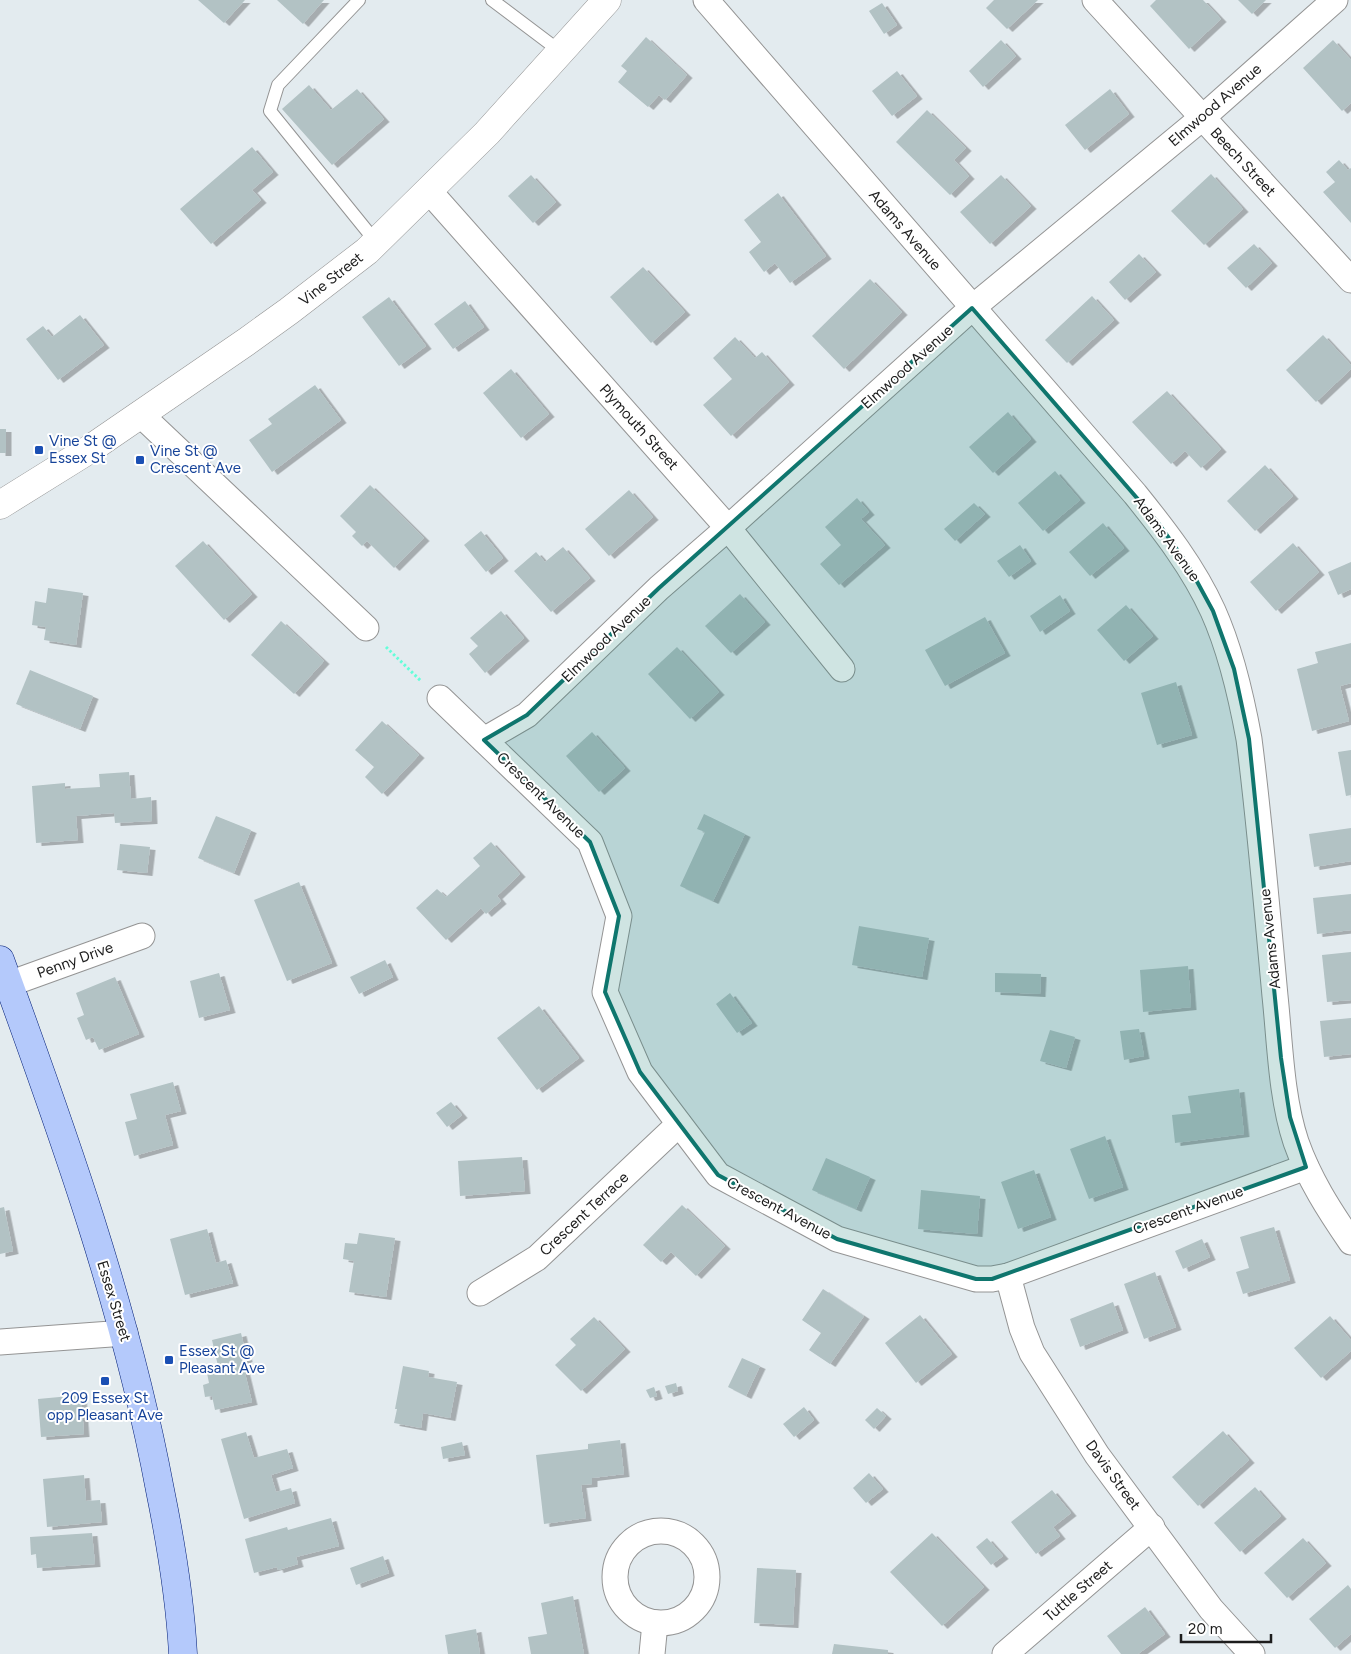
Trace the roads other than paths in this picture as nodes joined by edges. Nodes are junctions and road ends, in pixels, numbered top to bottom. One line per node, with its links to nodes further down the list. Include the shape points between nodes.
1 (359, 0): 10 (lane, via 278,85 270,111)
2 (492, 0): 7 (lane)
3 (607, 0): 7 (street, Vine Street)
4 (706, 0): 12 (street, Adams Avenue)
5 (1095, 0): 8 (street, Beech Street)
6 (1336, 0): 8 (street, Elmwood Avenue)
7 (561, 52): 9 (street, Vine Street)
8 (1202, 118): 11 (street, Beech Street); 12 (street, Elmwood Avenue)
9 (429, 191): 10 (street, Vine Street); 15 (street, Plymouth Street)
10 (376, 242): 13 (street, Vine Street, via 289,311)
11 (1351, 280)
12 (972, 308): 15 (street, Elmwood Avenue); 23 (street, Adams Avenue, via 1156,520 1188,565 1217,620 1234,670 1249,739 1281,1058 1290,1117)
13 (140, 414): 14 (street, Vine Street); 16 (street)
14 (2, 509)
15 (728, 528): 17 (street, Plymouth Street); 19 (street, Elmwood Avenue, via 659,588 527,715)
16 (366, 628)
17 (842, 669)
18 (440, 698): 19 (street, Crescent Avenue)
19 (484, 740): 22 (street, Crescent Avenue, via 590,842 619,916 606,992 640,1072)
20 (142, 936): 21 (street, Penny Drive)
21 (4, 972): 27 (main road, Essex Street)
22 (679, 1124): 25 (street, Crescent Avenue, via 718,1175 837,1239 976,1279); 26 (street, Crescent Terrace, via 537,1258)
23 (1306, 1167): 24 (street, Adams Avenue); 25 (street, Crescent Avenue)
24 (1351, 1242)
25 (1008, 1276): 29 (street, Davis Street, via 1032,1353 1097,1455)
26 (480, 1293)
27 (124, 1333): 28 (street); 31 (main road, Essex Street, via 145,1414 170,1539)
28 (0, 1342)
29 (1152, 1527): 33 (street, Tuttle Street); 34 (street, Davis Street, via 1211,1608)
30 (656, 1623): 32 (street)
31 (183, 1654)
32 (652, 1654)
33 (1005, 1654)
34 (1252, 1654)

